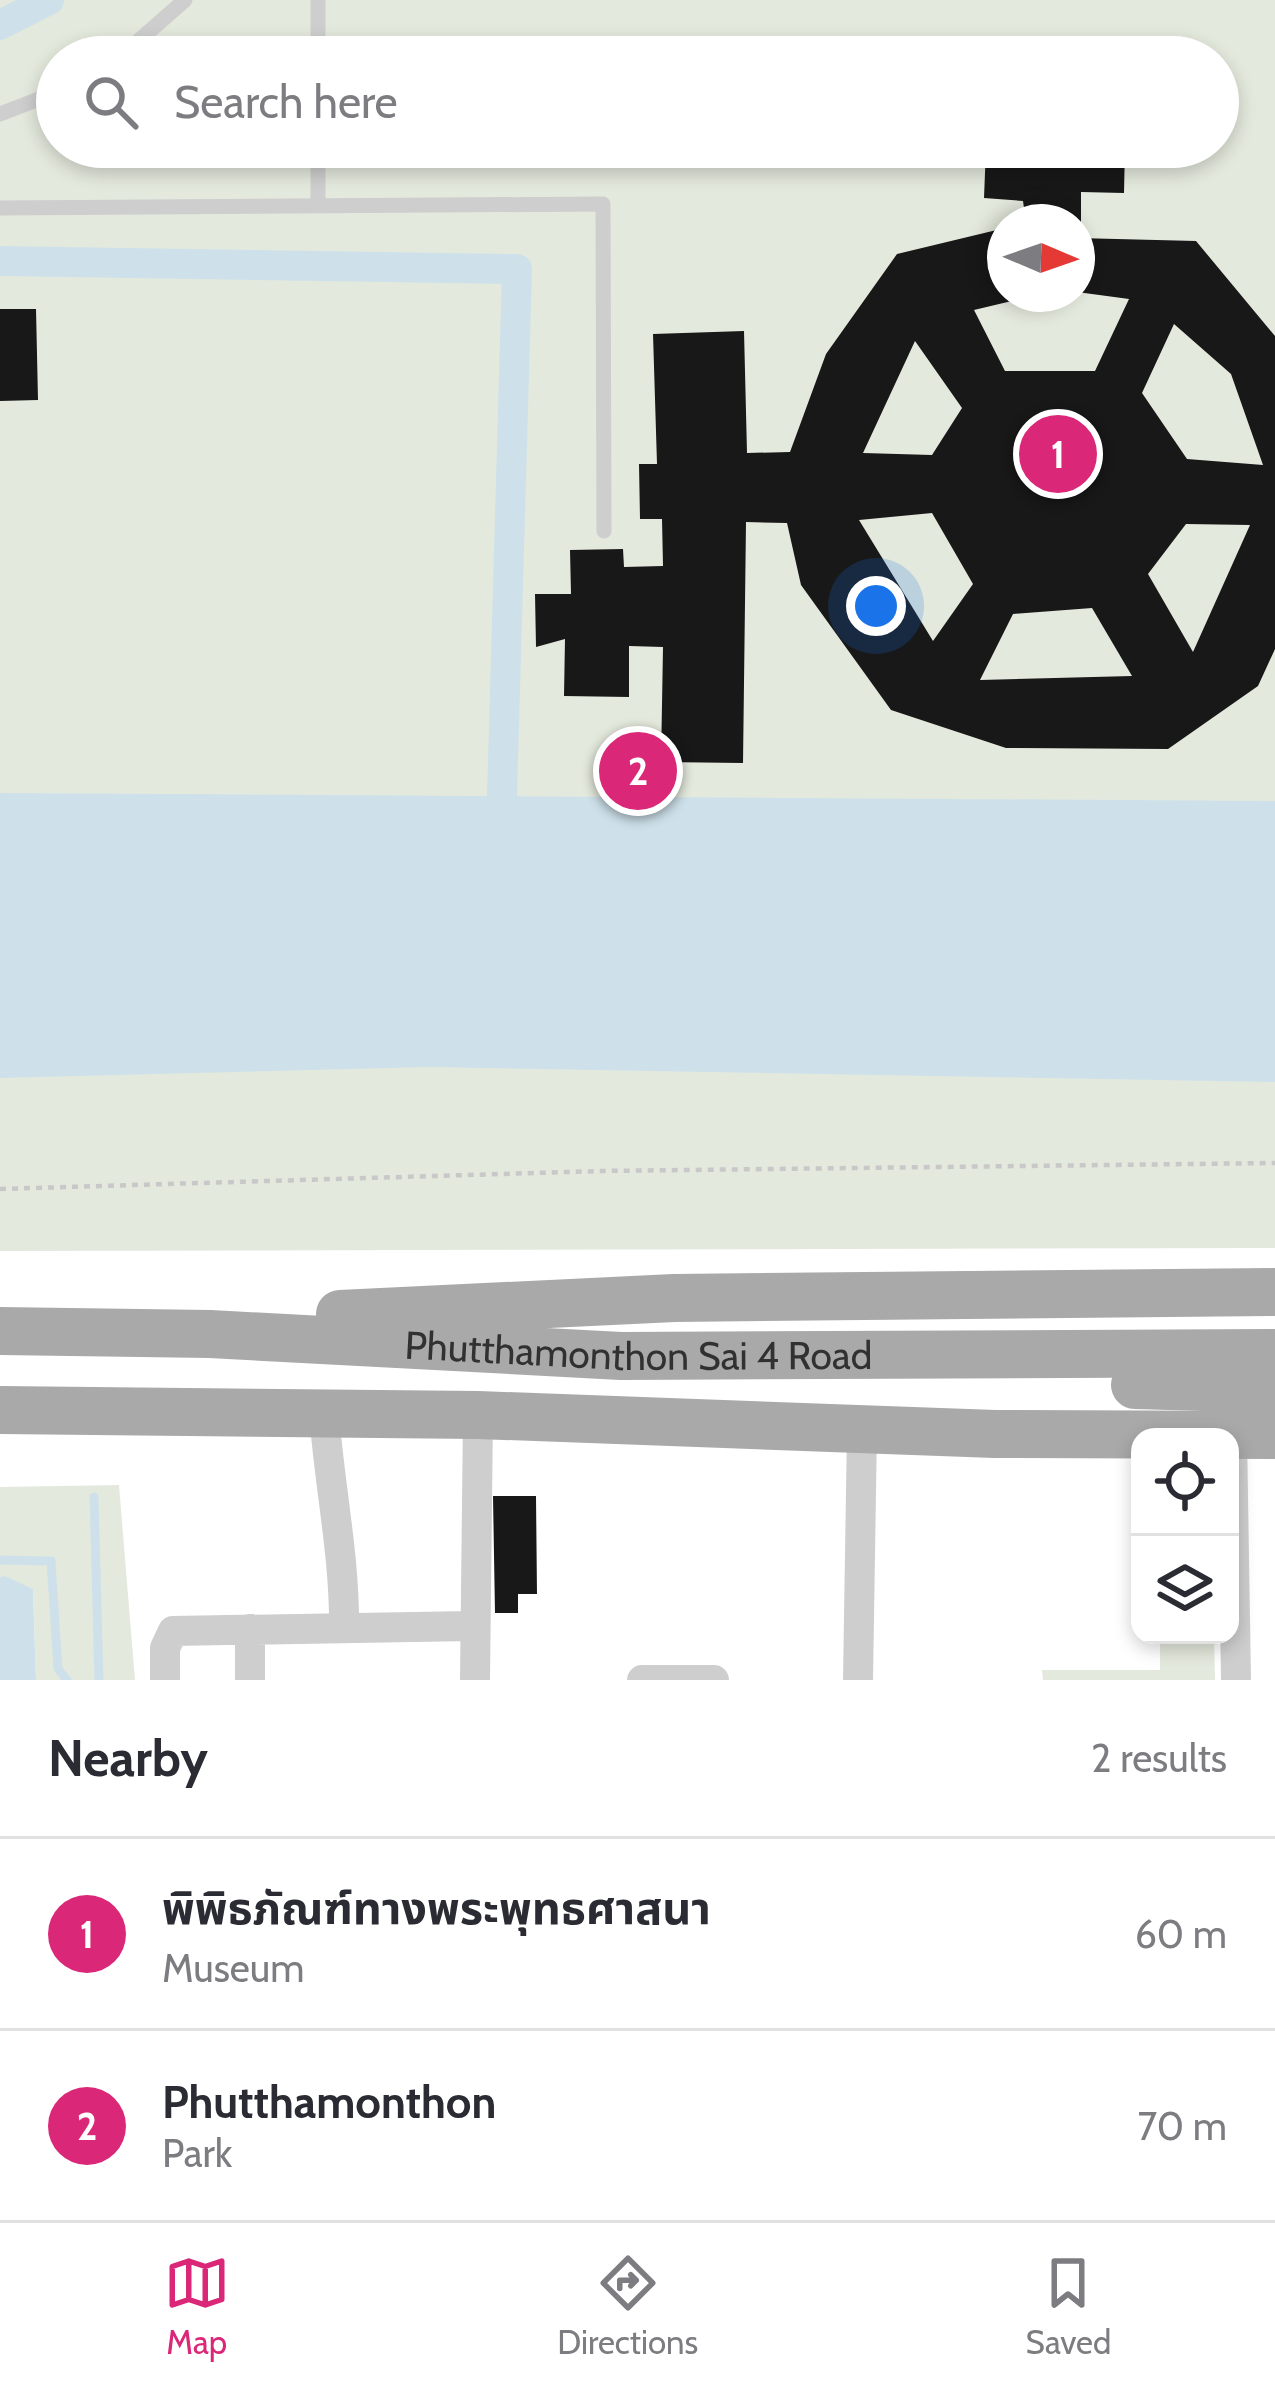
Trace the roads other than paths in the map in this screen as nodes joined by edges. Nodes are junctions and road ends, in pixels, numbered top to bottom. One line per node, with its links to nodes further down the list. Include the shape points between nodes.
1 (184, 0): 3 (lane)
2 (318, 0): 4 (lane)
3 (144, 36)
4 (318, 36)
5 (36, 100): 6 (lane)
6 (0, 114)
7 (318, 168): 8 (lane)
8 (318, 206): 9 (lane); 10 (lane, via 603,204)
9 (0, 208)
10 (604, 531)
11 (1275, 1292): 13 (main road, via 674,1298 346,1313)
12 (0, 1330): 13 (main road, Phutthamonthon Sai 4 Road)
13 (210, 1334): 15 (main road, Phutthamonthon Sai 4 Road)
14 (1275, 1353): 15 (main road, Phutthamonthon Sai 4 Road)
15 (621, 1356): 16 (main road, via 752,1375)
16 (1275, 1389)
17 (0, 1410): 18 (main road, Phutthamonthon Sai 4 Road)
18 (324, 1412): 19 (main road, Phutthamonthon Sai 4 Road); 23 (street)
19 (478, 1414): 20 (main road, Phutthamonthon Sai 4 Road); 22 (street)
20 (862, 1429): 21 (main road, Phutthamonthon Sai 4 Road); 30 (street)
21 (1253, 1434): 31 (street)
22 (472, 1626): 23 (street); 27 (street)
23 (344, 1628): 24 (street)
24 (250, 1629): 25 (street, via 173,1631); 26 (street)
25 (165, 1680)
26 (250, 1680)
27 (475, 1680)
28 (642, 1680): 29 (street)
29 (714, 1680)
30 (858, 1680)
31 (1236, 1680)

